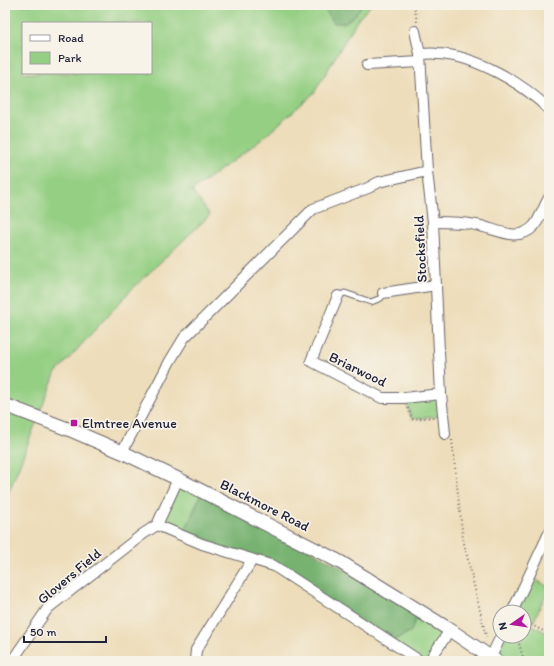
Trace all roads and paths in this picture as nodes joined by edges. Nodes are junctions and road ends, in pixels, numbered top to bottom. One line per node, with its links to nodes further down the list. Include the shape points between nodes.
1 (414, 5): 2 (path, via 418,30)
2 (415, 31): 3 (street, Stocksfield)
3 (420, 58): 4 (street); 5 (street, via 438,54 457,56 498,72); 6 (street, Stocksfield)
4 (367, 65)
5 (549, 110)
6 (427, 171): 8 (street, Stocksfield); 17 (street, via 380,182 313,209 184,338)
7 (549, 198): 8 (street, via 535,225 520,234 506,234 477,225)
8 (433, 222): 9 (street, Stocksfield)
9 (436, 285): 10 (street); 12 (street, Stocksfield)
10 (383, 293): 11 (lane, via 381,298 371,302 344,293)
11 (338, 296): 13 (street, Briarwood, via 311,361 382,398)
12 (441, 394): 13 (street, Briarwood); 15 (street, Stocksfield)
13 (404, 398): 15 (path, via 412,419)
14 (5, 405): 17 (street, Blackmore Road)
15 (443, 416): 16 (street, Stocksfield)
16 (445, 434): 28 (path, via 451,437 463,539)
17 (122, 452): 18 (street, Blackmore Road)
18 (178, 479): 19 (street); 24 (street, Blackmore Road, via 342,563)
19 (157, 525): 21 (street, via 202,544); 30 (street, Glovers Field, via 48,608)
20 (549, 533): 22 (street)
21 (252, 560): 31 (street, via 196,650); 32 (street, via 274,566)
22 (516, 604)
23 (532, 625): 25 (path)
24 (450, 630): 28 (street, Blackmore Road); 33 (street)
25 (549, 634)
26 (499, 644): 28 (street)
27 (519, 644): 34 (path)
28 (494, 659)
29 (5, 661): 30 (street, Glovers Field)
30 (12, 661)
31 (195, 661)
32 (420, 661)
33 (429, 661)
34 (524, 661)

